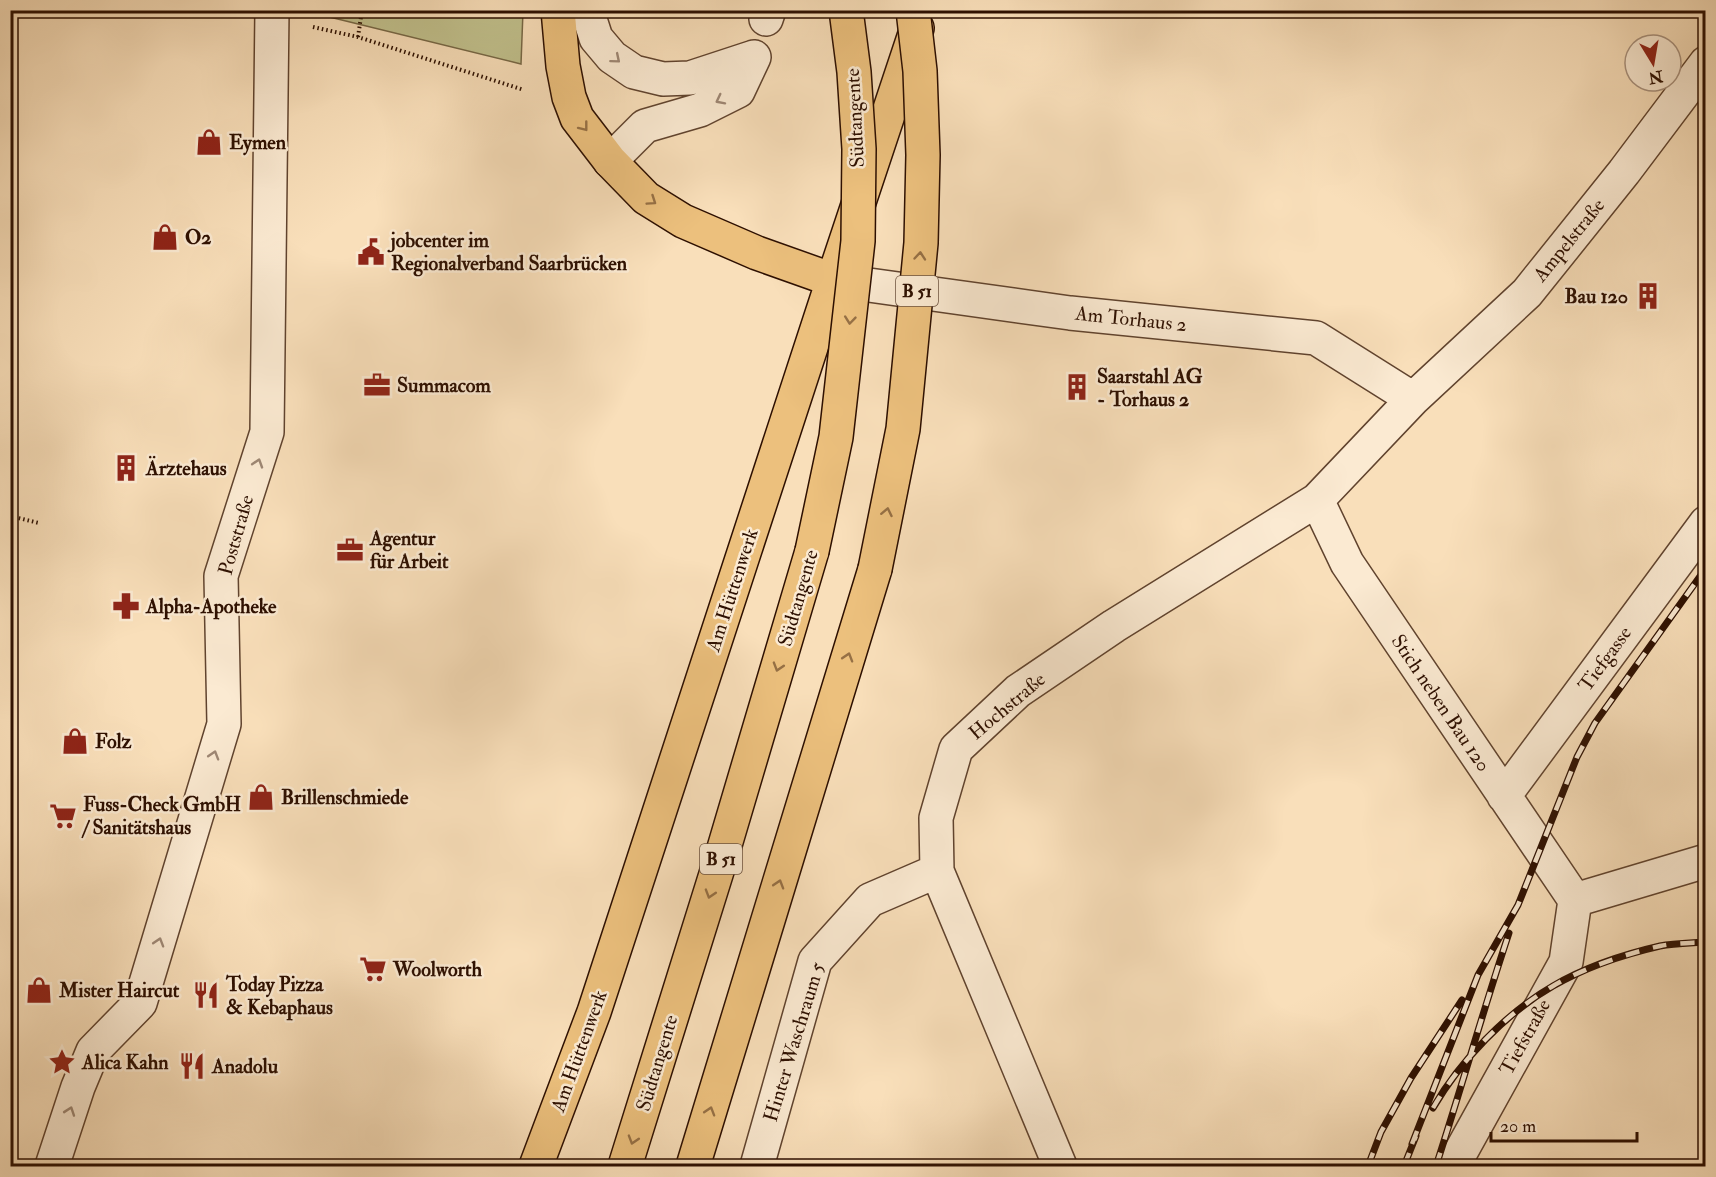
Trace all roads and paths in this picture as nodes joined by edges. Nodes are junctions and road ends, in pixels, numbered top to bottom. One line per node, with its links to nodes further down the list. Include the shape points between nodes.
1 (362, 10): 8 (path)
2 (558, 10): 10 (main road)
3 (587, 10): 11 (street, one-way to 11, via 596,38 612,57 634,72 663,79 690,78 754,57 738,91 699,110 645,126)
4 (846, 10): 24 (main road, Südtangente / B 51, one-way to 24, bridge, via 859,149 858,242 836,437 812,551)
5 (913, 10): 25 (main road, B 51, one-way to 5, bridge, via 875,569 903,429 921,243 921,83)
6 (923, 10): 12 (main road, Am Hüttenwerk)
7 (272, 15): 8 (path); 22 (street, Poststraße, one-way to 7, via 93,1051 140,1003 224,724 221,576 267,432)
8 (358, 37): 10 (path, via 533,93)
9 (1706, 63): 13 (street, Ampelstraße, via 1527,293)
10 (569, 98): 11 (main road, one-way to 11, via 577,118)
11 (610, 161): 12 (main road, one-way to 12, via 646,198 683,221 756,253)
12 (833, 280): 13 (street, Am Torhaus 2, via 1070,314 1316,339); 23 (main road, Am Hüttenwerk, via 594,1012)
13 (1413, 399): 14 (street, Hochstraße)
14 (1317, 500): 18 (street, Stich neben Bau 120, via 1347,563); 20 (street, Hochstraße, via 1114,626 1018,691 956,749 936,818)
15 (10, 516): 16 (path)
16 (39, 523)
17 (1706, 523): 18 (street, Tiefgasse)
18 (1504, 796): 21 (street, Stich neben Bau 120)
19 (1706, 861): 21 (street)
20 (937, 871): 26 (street, Hinter Waschraum 5, via 870,900 815,961); 27 (street, Hochstraße)
21 (1575, 900): 28 (street, Tiefstraße, via 1566,962)
22 (52, 1167)
23 (536, 1167)
24 (624, 1167)
25 (693, 1167)
26 (757, 1167)
27 (1060, 1167)
28 (1453, 1167)

